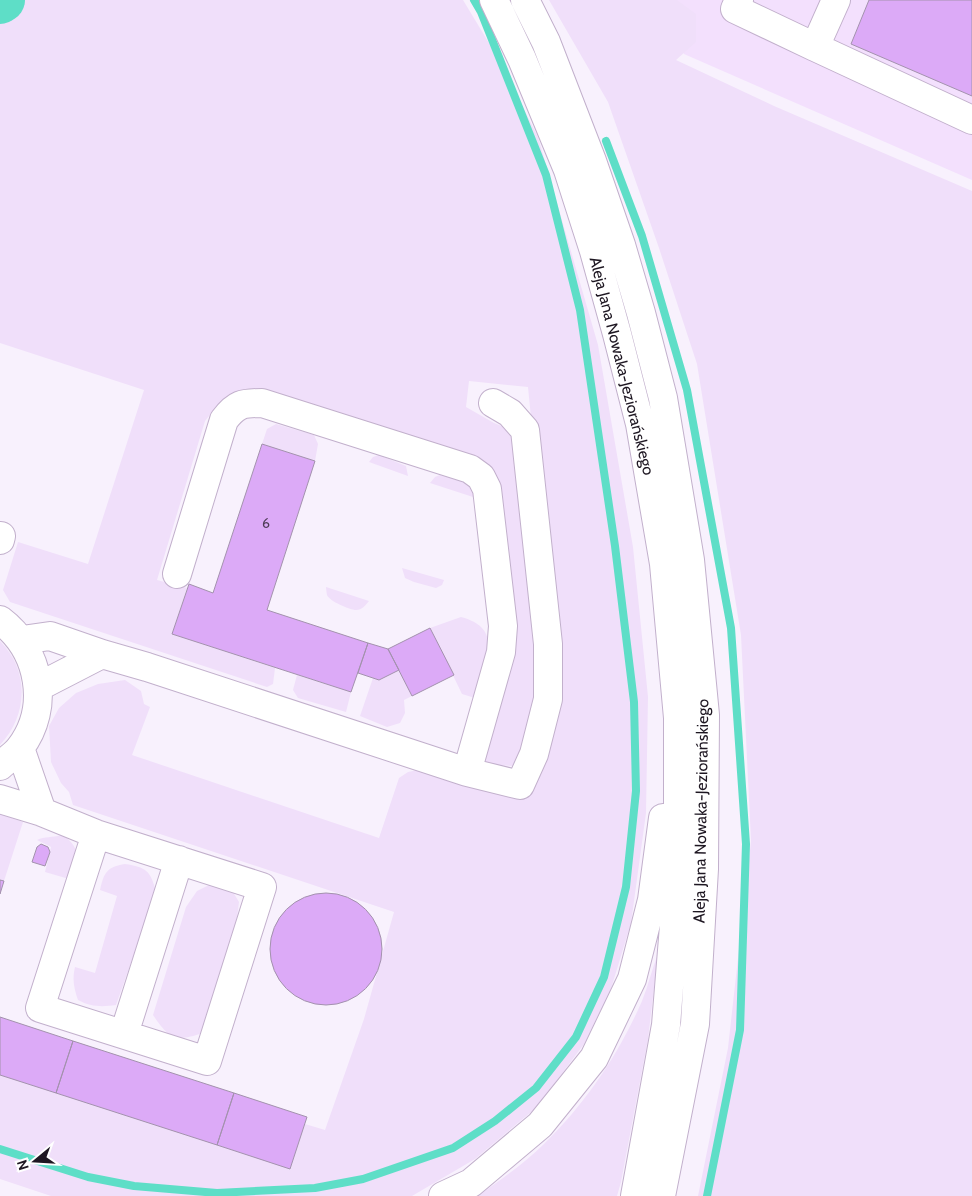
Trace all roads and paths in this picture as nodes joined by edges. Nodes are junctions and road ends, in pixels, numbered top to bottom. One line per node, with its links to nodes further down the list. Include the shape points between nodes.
1 (494, 0): 13 (main road, Aleja Jana Nowaka-Jeziorańskiego, via 522,58 568,170 618,334 644,444 664,564)
2 (525, 0): 23 (main road, Aleja Jana Nowaka-Jeziorańskiego, via 546,42 592,160 641,312 663,398 690,560 705,715 704,869 695,1024)
3 (836, 0): 5 (main road)
4 (733, 3): 5 (main road)
5 (816, 47): 6 (main road)
6 (972, 120)
7 (493, 403): 15 (main road, via 510,413 525,430 548,644 548,700 534,754 520,785)
8 (177, 574): 15 (main road, via 224,420 233,408 262,403 470,469 481,478 487,489 503,626 501,652)
9 (0, 620): 10 (main road)
10 (22, 640): 11 (main road, via 50,636); 12 (main road, via 33,662)
11 (102, 654): 12 (main road); 15 (main road)
12 (38, 687): 14 (main road, via 37,709 31,730)
13 (678, 718): 21 (main road, via 650,909 632,979 594,1058 540,1125 471,1182); 22 (main road, Aleja Jana Nowaka-Jeziorańskiego, via 678,876 666,1025)
14 (10, 757): 17 (main road)
15 (467, 772)
16 (0, 799): 17 (main road)
17 (42, 812): 18 (main road)
18 (96, 834): 19 (main road); 20 (main road, via 40,1008)
19 (179, 860): 20 (main road); 20 (main road, via 262,887 207,1061)
20 (124, 1034)
21 (443, 1196)
22 (635, 1196)
23 (661, 1196)

